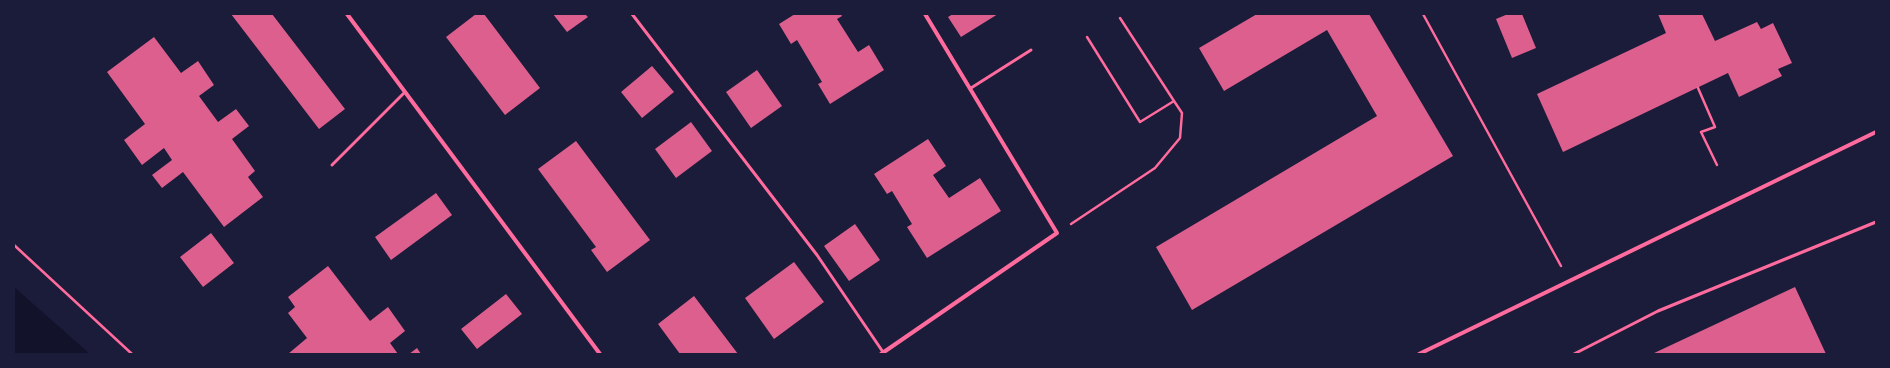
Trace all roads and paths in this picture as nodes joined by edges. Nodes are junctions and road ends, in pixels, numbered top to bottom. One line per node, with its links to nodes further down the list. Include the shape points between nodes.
1 (347, 14): 10 (street)
2 (632, 14): 19 (lane, via 817,255)
3 (925, 14): 8 (street)
4 (1423, 14): 18 (path)
5 (1120, 18): 11 (path)
6 (1087, 37): 11 (path, via 1140,122)
7 (1031, 50): 8 (lane)
8 (971, 88): 16 (street)
9 (1698, 88): 14 (path, via 1716,127 1701,132)
10 (406, 92): 13 (lane); 21 (street)
11 (1174, 101): 16 (path, via 1182,113 1180,138 1155,168)
12 (1876, 132): 18 (street)
13 (332, 165)
14 (1717, 165)
15 (1876, 222): 23 (lane, via 1658,311)
16 (1057, 233): 19 (street)
17 (14, 245): 20 (path)
18 (1569, 281): 22 (street)
19 (882, 353)
20 (132, 354)
21 (600, 354)
22 (1419, 354)
23 (1574, 354)

